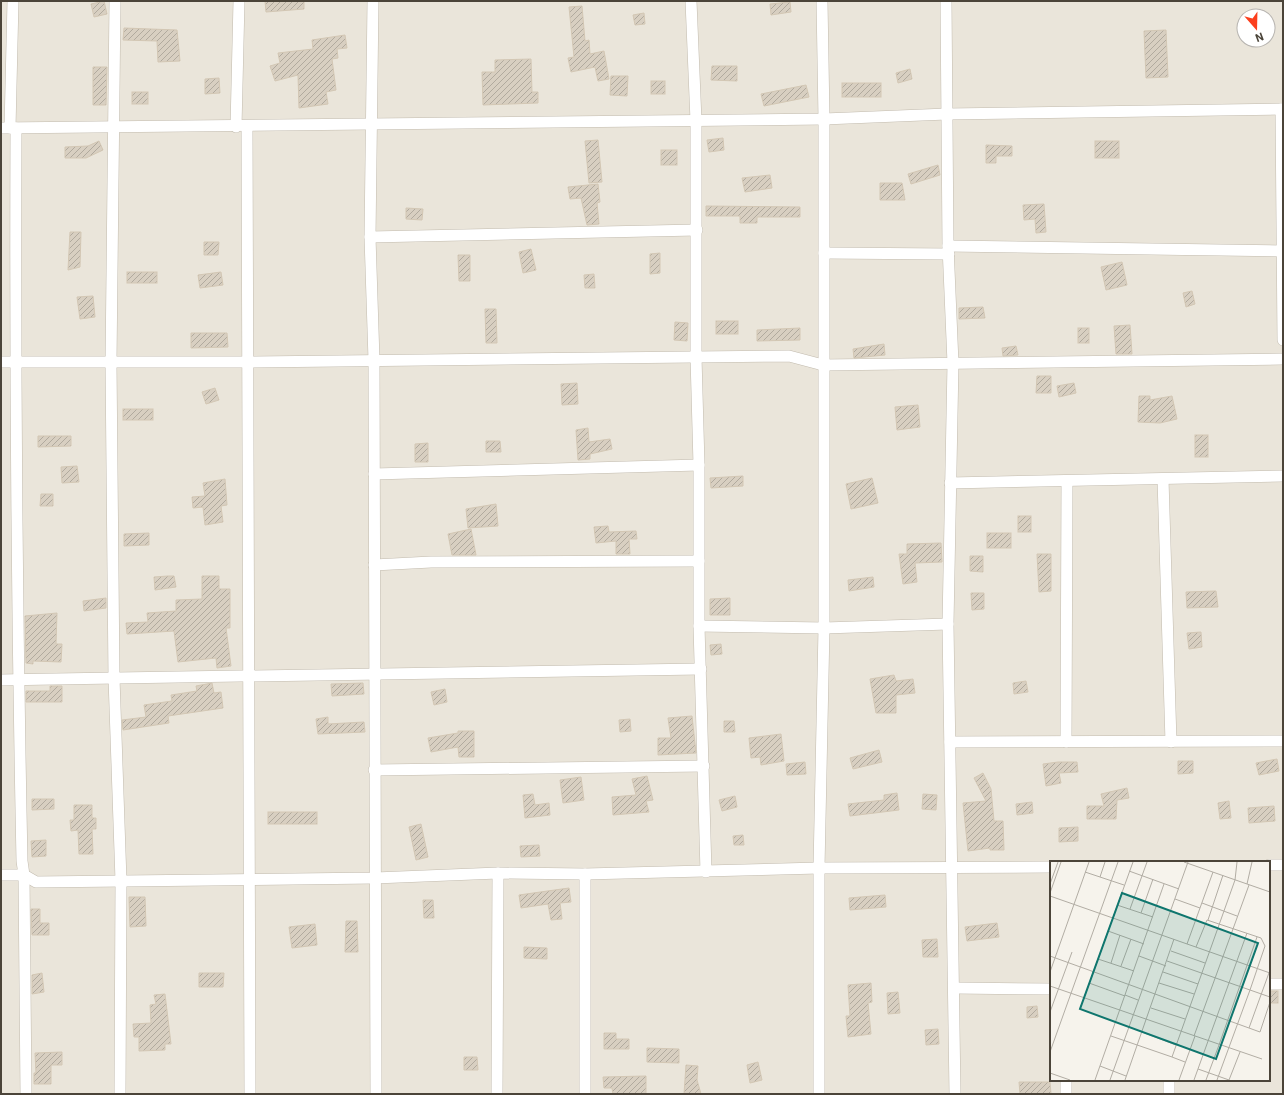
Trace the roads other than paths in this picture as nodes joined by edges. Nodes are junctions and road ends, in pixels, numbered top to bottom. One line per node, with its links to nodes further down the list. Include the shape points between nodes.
1 (13, 1): 14 (street)
2 (115, 1): 15 (street)
3 (239, 1): 13 (street)
4 (373, 1): 12 (street)
5 (691, 1): 11 (street)
6 (822, 1): 10 (street)
7 (946, 1): 9 (street)
8 (1282, 109): 9 (street); 19 (street)
9 (947, 114): 10 (street); 18 (street)
10 (824, 119): 11 (street); 20 (street)
11 (696, 121): 12 (street); 16 (street)
12 (372, 125): 13 (street); 17 (street)
13 (242, 127): 15 (street); 27 (street)
14 (9, 128): 15 (street); 26 (street)
15 (113, 128): 28 (street)
16 (697, 230): 17 (street); 22 (street)
17 (370, 237): 23 (street)
18 (948, 250): 19 (street); 20 (street); 29 (street)
19 (1282, 251): 21 (street)
20 (824, 253): 30 (street)
21 (1283, 340)
22 (696, 357): 23 (street); 30 (street, via 788,356); 31 (street)
23 (374, 360): 27 (street); 32 (street)
24 (1283, 360): 29 (street)
25 (1, 362): 26 (street)
26 (15, 362): 28 (street); 47 (street)
27 (246, 362): 28 (street); 43 (street)
28 (111, 363): 45 (street)
29 (953, 363): 30 (street); 36 (street)
30 (823, 365): 41 (street)
31 (699, 465): 32 (street); 37 (street)
32 (374, 474): 38 (street)
33 (1283, 476): 34 (street)
34 (1163, 479): 35 (street); 51 (street)
35 (1067, 481): 36 (street); 50 (street)
36 (950, 483): 39 (street)
37 (699, 562): 38 (street, via 431,562); 40 (street)
38 (374, 565): 44 (street)
39 (948, 624): 41 (street); 49 (street)
40 (699, 626): 41 (street); 42 (street)
41 (824, 628): 57 (street)
42 (701, 669): 44 (street); 52 (street)
43 (247, 675): 44 (street); 45 (street); 65 (street)
44 (374, 675): 53 (street)
45 (114, 678): 47 (street); 66 (street)
46 (1, 680): 47 (street)
47 (18, 680): 63 (street)
48 (1283, 741): 51 (street)
49 (950, 742): 50 (street); 58 (street)
50 (1066, 742): 51 (street)
51 (1171, 742)
52 (704, 766): 53 (street); 59 (street)
53 (374, 770): 64 (street)
54 (1270, 865): 55 (street)
55 (1283, 865)
56 (1050, 867): 58 (street)
57 (819, 868): 58 (street); 59 (street); 79 (street)
58 (952, 868): 69 (street)
59 (706, 872): 61 (street)
60 (498, 873): 61 (street); 64 (street); 77 (street)
61 (585, 874): 78 (street)
62 (1, 875): 63 (street)
63 (24, 875): 66 (street, via 36,882); 73 (street)
64 (375, 878): 65 (street); 76 (street)
65 (248, 880): 66 (street); 75 (street)
66 (121, 881): 74 (street)
67 (1270, 984): 68 (street)
68 (1283, 984)
69 (954, 988): 70 (street); 80 (street)
70 (1050, 989)
71 (1066, 1081): 81 (street)
72 (1169, 1081): 82 (street)
73 (26, 1094)
74 (120, 1094)
75 (250, 1094)
76 (376, 1094)
77 (497, 1094)
78 (585, 1094)
79 (820, 1094)
80 (955, 1094)
81 (1066, 1094)
82 (1168, 1094)

